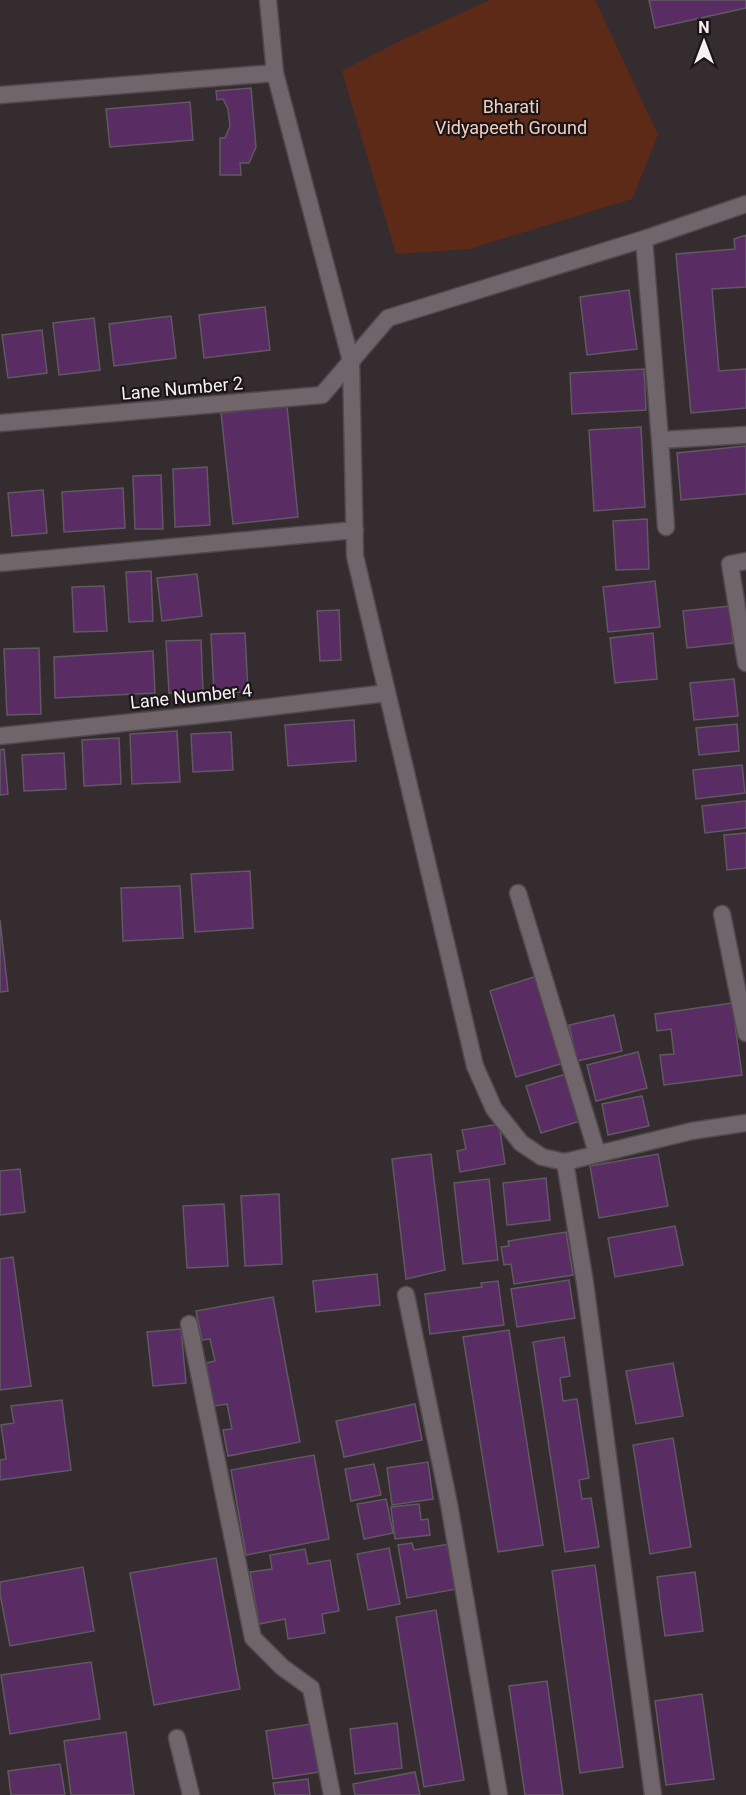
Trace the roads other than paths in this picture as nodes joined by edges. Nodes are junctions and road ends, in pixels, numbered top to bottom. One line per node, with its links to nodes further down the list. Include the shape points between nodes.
1 (268, 0): 2 (street)
2 (275, 74): 3 (street); 6 (street)
3 (0, 94)
4 (746, 204): 5 (street, Lane Number 2)
5 (644, 239): 6 (street, Lane Number 2, via 388,318); 9 (street)
6 (351, 361): 7 (street, Lane Number 2, via 322,395); 11 (street)
7 (0, 423)
8 (746, 435): 9 (street)
9 (660, 440): 10 (street)
10 (666, 527)
11 (355, 530): 13 (street); 15 (street, via 356,556)
12 (746, 561): 14 (street, via 730,564)
13 (0, 562)
14 (746, 663)
15 (387, 693): 16 (street, Lane Number 4); 23 (street, via 474,1066 494,1109 521,1143 542,1157)
16 (0, 736)
17 (518, 893): 22 (street)
18 (722, 914): 19 (street)
19 (741, 985): 20 (street)
20 (746, 1033)
21 (746, 1123): 22 (street)
22 (597, 1153): 23 (street)
23 (565, 1162): 30 (street, via 585,1283)
24 (406, 1295): 29 (street, via 449,1504)
25 (189, 1324): 28 (street, via 253,1638 282,1667 311,1688)
26 (177, 1738): 27 (street)
27 (191, 1795)
28 (332, 1795)
29 (499, 1795)
30 (653, 1795)

